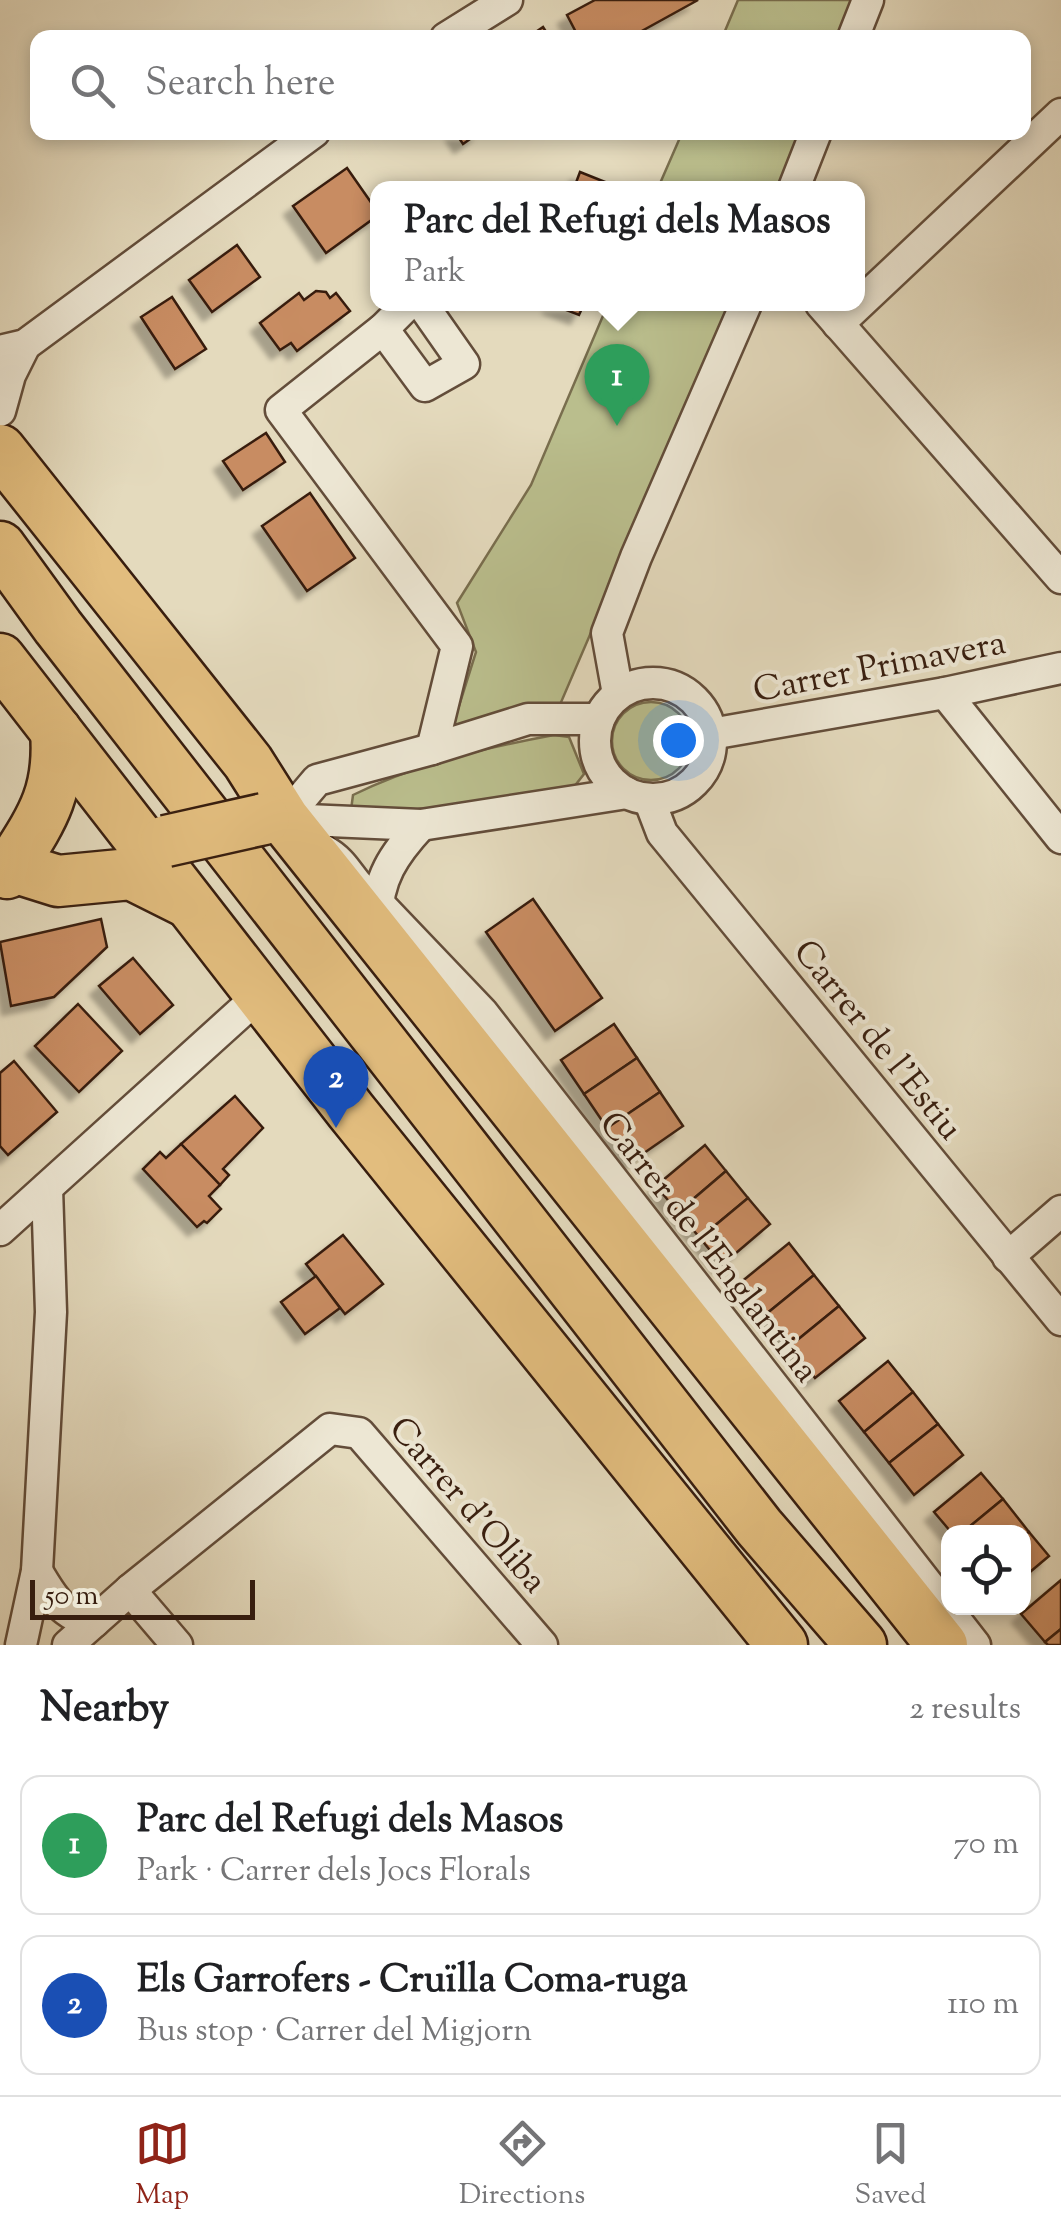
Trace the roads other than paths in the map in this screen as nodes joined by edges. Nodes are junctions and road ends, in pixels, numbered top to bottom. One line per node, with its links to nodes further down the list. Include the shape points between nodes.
1 (508, 0): 3 (street)
2 (868, 0): 5 (street)
3 (468, 9): 4 (street)
4 (452, 30)
5 (857, 30)
6 (1061, 114): 9 (street)
7 (303, 140): 18 (street)
8 (813, 140): 11 (street)
9 (1031, 140)
10 (1031, 140): 12 (street)
11 (797, 181)
12 (865, 284)
13 (401, 311): 17 (street)
14 (427, 311): 17 (street, via 464,364 425,386)
15 (743, 311): 26 (street, via 607,633)
16 (830, 314): 22 (street)
17 (383, 329): 30 (street, via 281,410 457,646)
18 (13, 348): 19 (street)
19 (0, 411)
20 (0, 450): 32 (main road, via 248,762)
21 (0, 546): 53 (main road, via 758,1527)
22 (1056, 562)
23 (0, 658): 28 (main road)
24 (1061, 668): 25 (street, Carrer Primavera)
25 (945, 693): 29 (street, Carrer Primavera); 34 (street)
26 (618, 694): 27 (street); 29 (street, via 650,682 670,684 703,709)
27 (598, 719): 30 (street, via 528,719); 31 (street, via 598,760 610,780)
28 (56, 731): 35 (main road); 36 (main road, via 52,794)
29 (711, 734): 31 (street, via 708,762 688,788 672,796)
30 (432, 749): 32 (street, via 316,780)
31 (638, 796): 33 (street); 43 (street, Carrer de l'Estiu)
32 (280, 821): 33 (street); 35 (main road, bridge); 38 (main road)
33 (421, 825): 38 (street, via 384,873)
34 (1061, 838)
35 (155, 843): 36 (main road); 37 (main road)
36 (15, 871): 37 (main road, via 58,880 131,874)
37 (195, 906): 39 (main road)
38 (378, 910): 54 (main road); 55 (street, Carrer de l'Englantina, via 482,1012)
39 (261, 994): 40 (street); 52 (main road)
40 (47, 1188): 42 (street); 45 (street, via 51,1312)
41 (1061, 1211): 43 (street)
42 (0, 1230)
43 (1008, 1257): 44 (street, Carrer de l'Estiu)
44 (1061, 1320)
45 (37, 1571): 47 (street, via 57,1604); 48 (street)
46 (130, 1590): 47 (street); 50 (street); 51 (street, Carrer d'Oliba, via 330,1429 359,1432)
47 (94, 1622): 49 (street)
48 (21, 1645)
49 (68, 1645)
50 (177, 1645)
51 (542, 1645)
52 (782, 1645)
53 (861, 1645)
54 (942, 1645)
55 (975, 1645)

